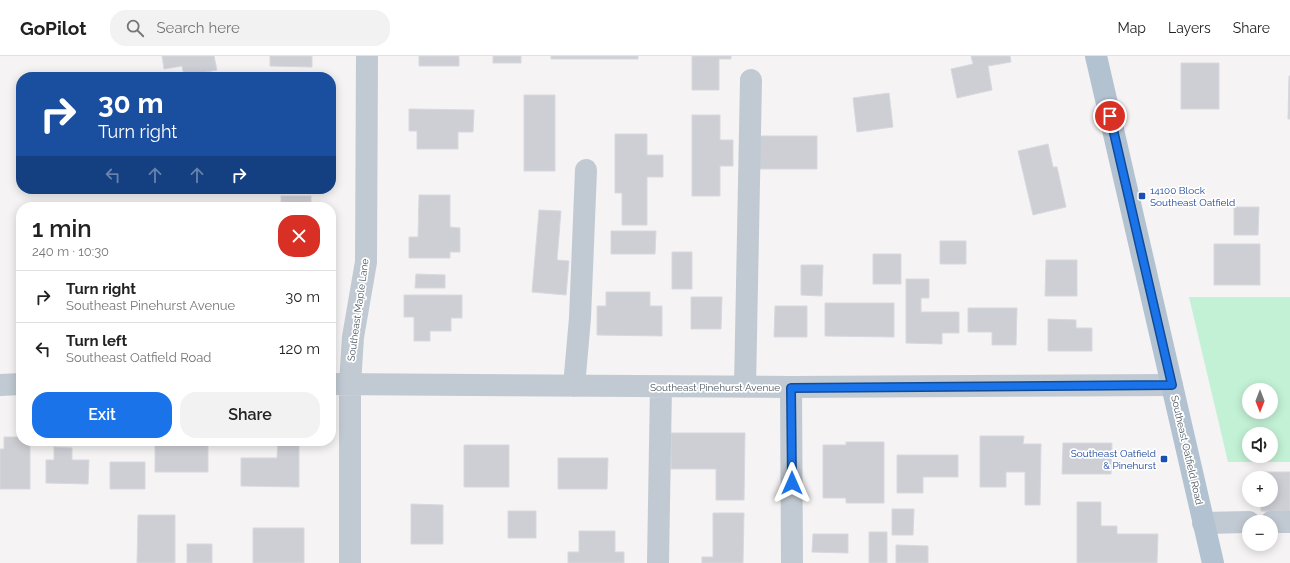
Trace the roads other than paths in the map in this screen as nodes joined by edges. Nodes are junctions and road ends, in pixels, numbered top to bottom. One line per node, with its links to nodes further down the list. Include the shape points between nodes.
1 (367, 56): 6 (street, Southeast Maple Lane, via 366,262)
2 (1096, 56): 8 (main road, Southeast Oatfield Road)
3 (751, 80): 11 (street)
4 (586, 170): 9 (street, via 580,318)
5 (16, 384): 7 (street)
6 (340, 384): 9 (street, Southeast Pinehurst Avenue); 17 (street, Southeast Maple Lane)
7 (0, 385)
8 (1172, 385): 12 (street, Southeast Pinehurst Avenue); 16 (main road, Southeast Oatfield Road)
9 (574, 386): 10 (street, Southeast Pinehurst Avenue)
10 (660, 386): 11 (street, Southeast Pinehurst Avenue); 18 (street)
11 (745, 387): 12 (street, Southeast Pinehurst Avenue)
12 (791, 388): 19 (street)
13 (1242, 522): 16 (street)
14 (1278, 522): 15 (street)
15 (1290, 522)
16 (1203, 523): 20 (main road, Southeast Oatfield Road)
17 (350, 563)
18 (658, 563)
19 (792, 563)
20 (1213, 563)

